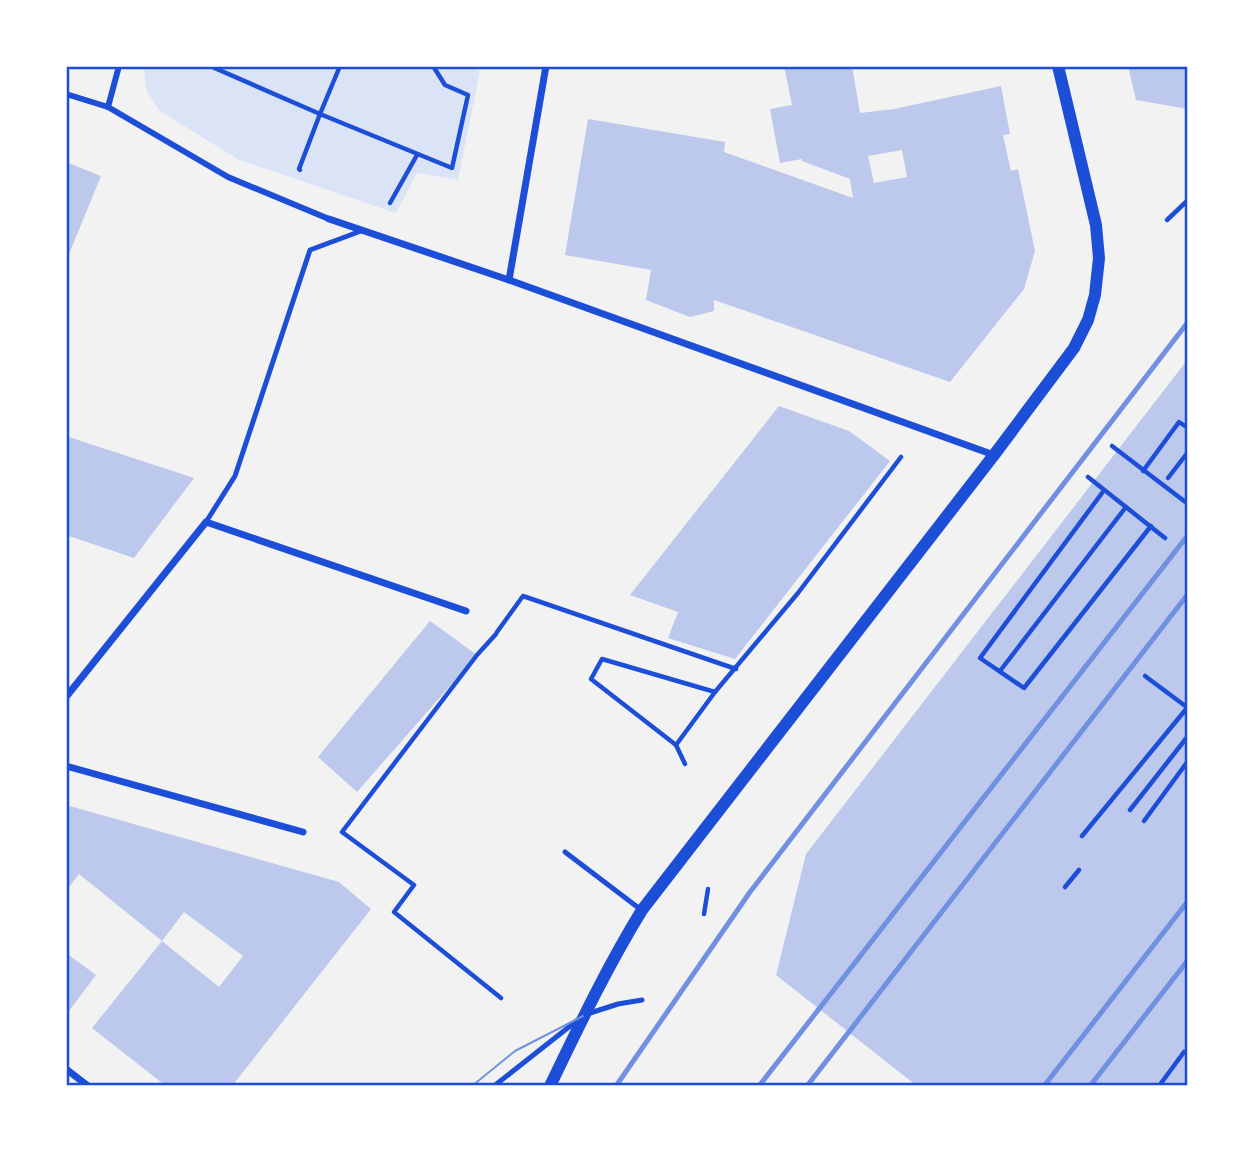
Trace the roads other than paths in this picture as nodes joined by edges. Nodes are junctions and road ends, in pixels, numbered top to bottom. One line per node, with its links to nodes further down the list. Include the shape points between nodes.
1 (119, 66): 5 (street)
2 (546, 66): 8 (street)
3 (1058, 66): 9 (street, via 1096,225 1095,295 1074,348)
4 (66, 93): 5 (street)
5 (108, 107): 6 (street, via 228,177)
6 (328, 219): 7 (street)
7 (364, 230): 8 (street); 10 (lane, via 310,250 235,476)
8 (509, 281): 9 (street)
9 (994, 455): 16 (street)
10 (206, 522): 11 (street); 12 (street)
11 (466, 611)
12 (66, 697)
13 (66, 766): 14 (street)
14 (303, 832)
15 (565, 852): 16 (lane)
16 (642, 910): 18 (street)
17 (642, 1000): 18 (lane)
18 (583, 1016): 21 (lane); 22 (street)
19 (66, 1069): 20 (street)
20 (88, 1086)
21 (494, 1086)
22 (550, 1086)

